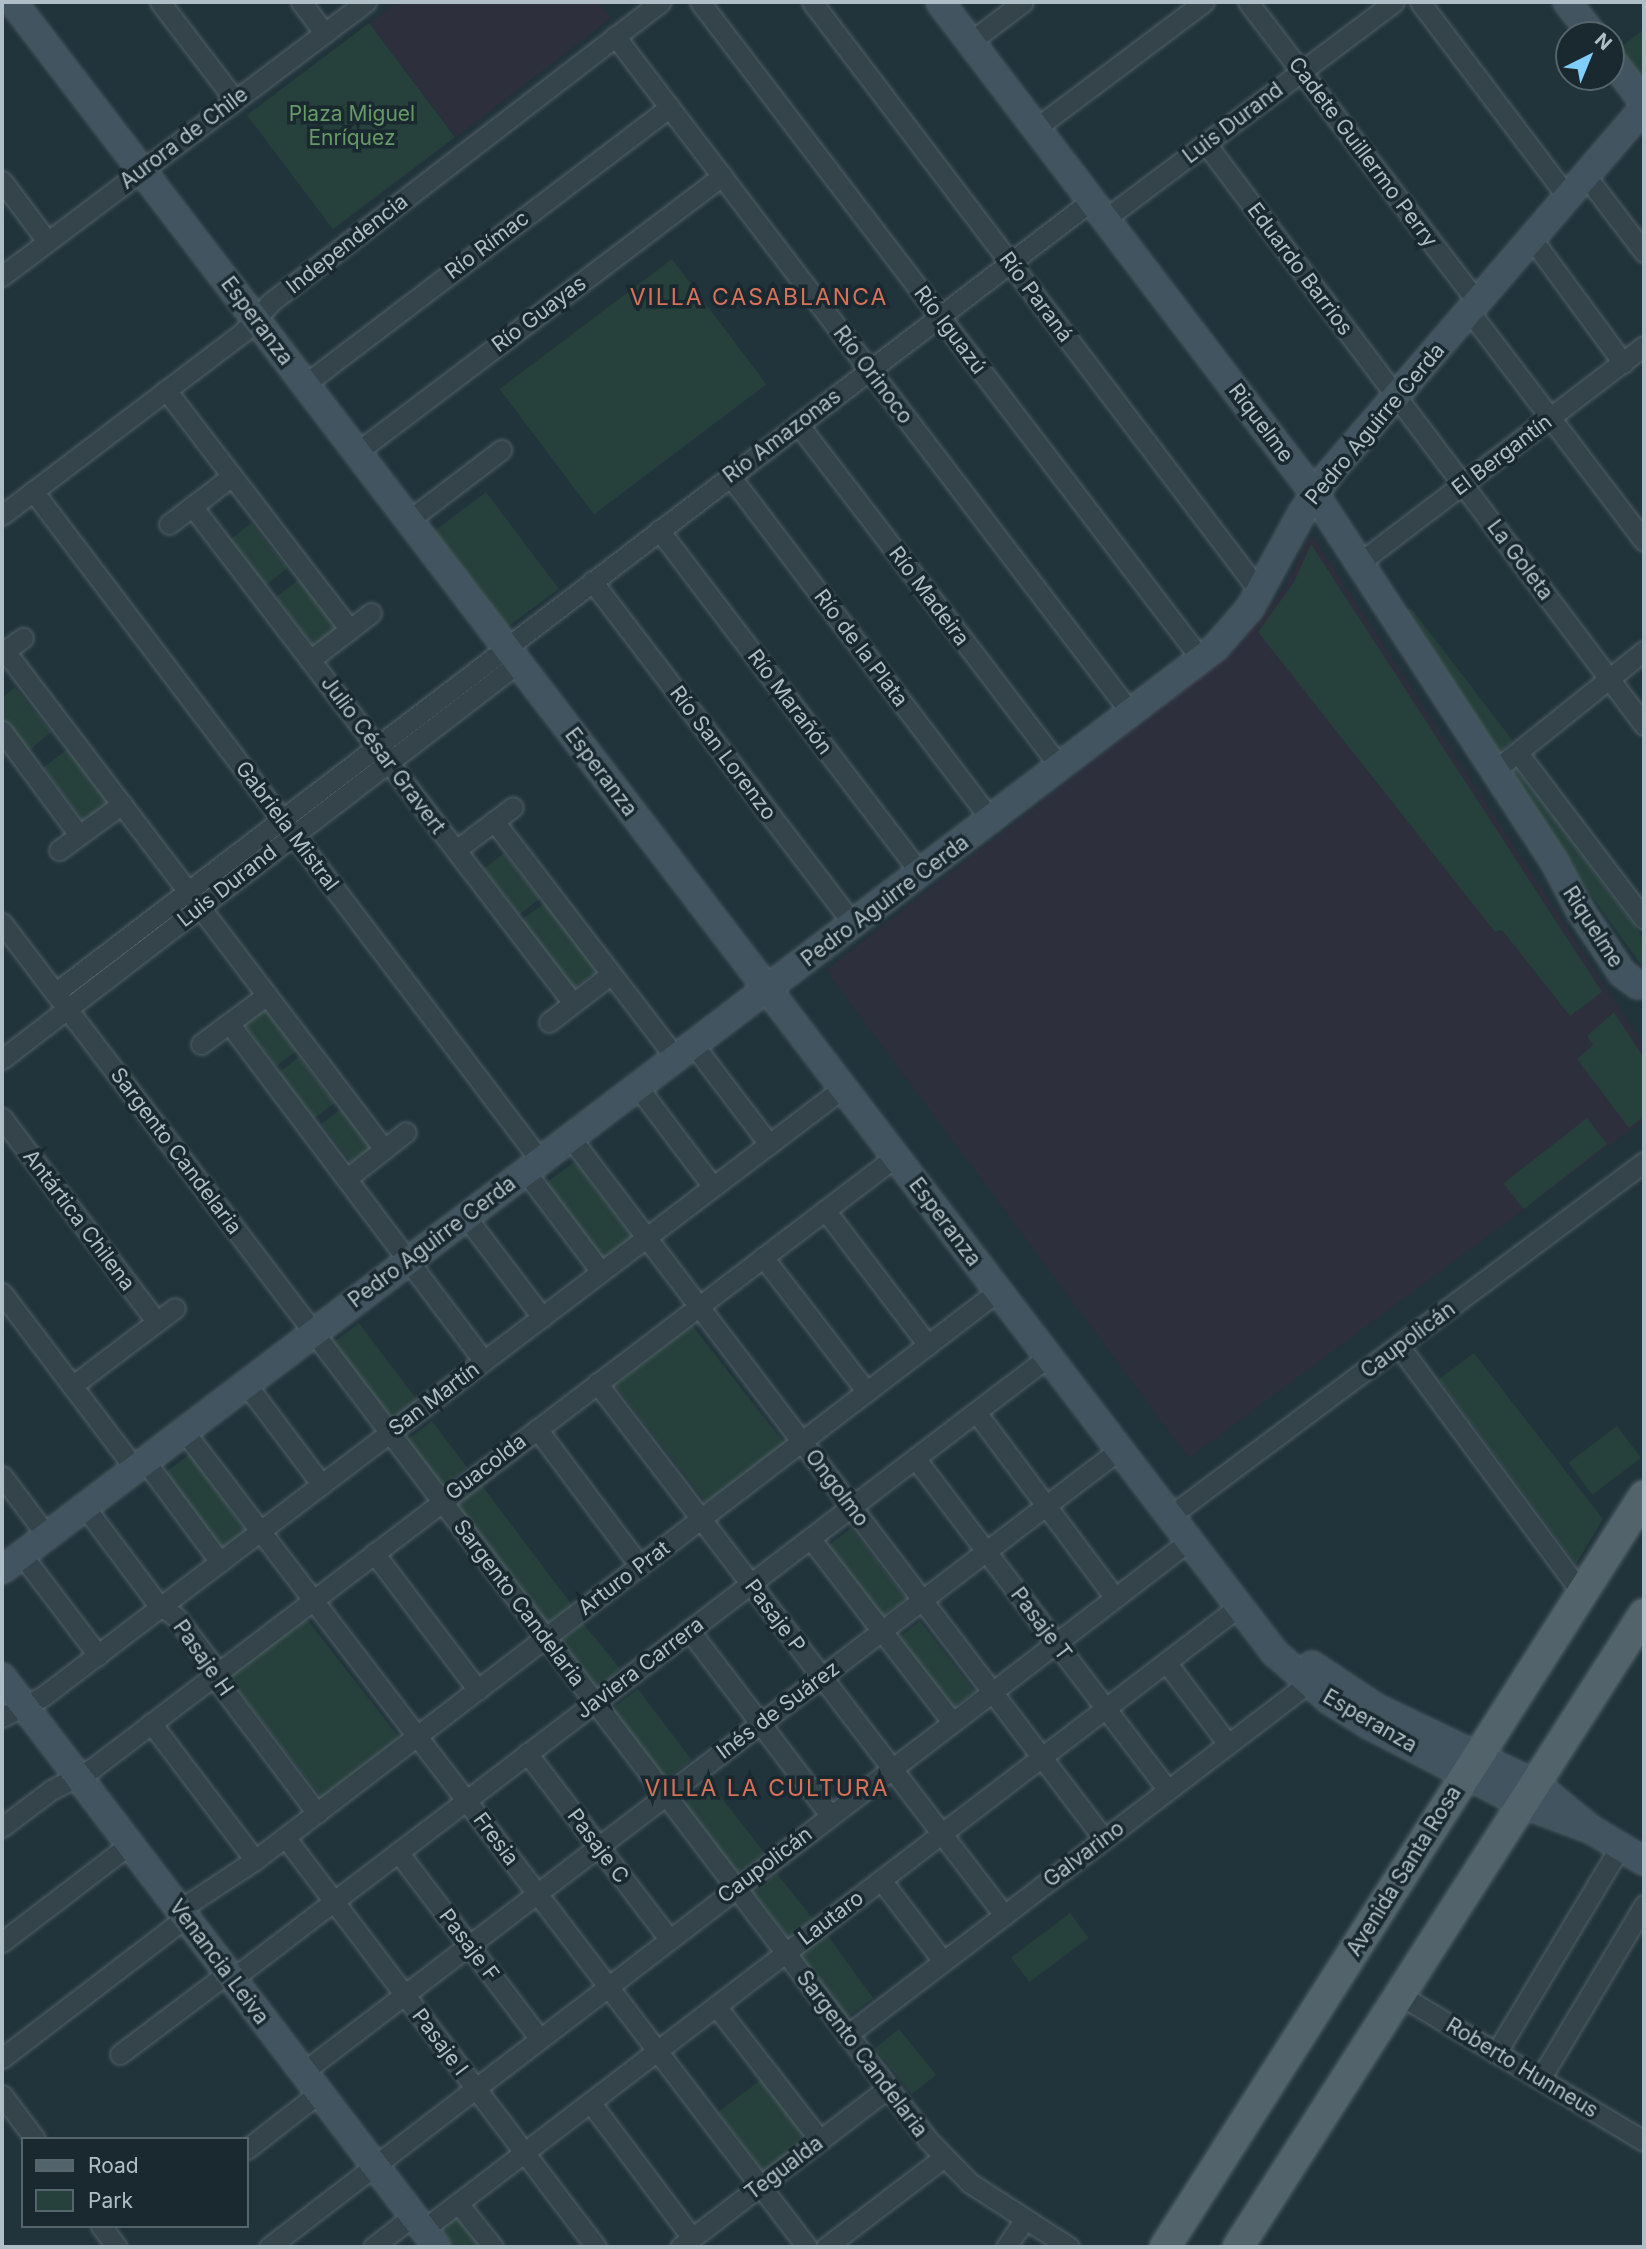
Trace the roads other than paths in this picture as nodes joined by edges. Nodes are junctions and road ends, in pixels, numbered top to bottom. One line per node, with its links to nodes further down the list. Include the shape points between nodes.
1 (13, 2): 27 (street, Esperanza)
2 (160, 2): 22 (street)
3 (301, 2): 17 (street)
4 (366, 2): 15 (street, Aurora de Chile)
5 (661, 2): 18 (street, Independencia)
6 (700, 2): 39 (street, Río Iguazú)
7 (812, 2): 36 (street, Río Paraná)
8 (940, 2): 19 (street, Riquelme)
9 (1023, 2): 19 (street)
10 (1204, 2): 25 (street)
11 (1248, 2): 20 (street, Cadete Guillermo Perry)
12 (1394, 2): 20 (street, Luis Durand)
13 (1420, 2): 31 (street)
14 (1567, 2): 16 (street)
15 (344, 8): 17 (street, Aurora de Chile)
16 (1582, 21)
17 (324, 33): 22 (street, Aurora de Chile)
18 (615, 36): 24 (street, Río Orinoco); 40 (street, Independencia, via 271,302)
19 (970, 42): 25 (street, Riquelme)
20 (1302, 71): 26 (street, Luis Durand); 38 (street, Cadete Guillermo Perry)
21 (1625, 79): 23 (street)
22 (235, 100): 27 (street, Aurora de Chile)
23 (1644, 105): 29 (street, Pedro Aguirre Cerda)
24 (670, 107): 28 (street, Río Orinoco); 44 (street, Río Rímac)
25 (1036, 128): 32 (street, Riquelme)
26 (1206, 144): 32 (street, Luis Durand); 46 (street, Eduardo Barrios)
27 (142, 170): 34 (street, Aurora de Chile); 40 (street, Esperanza)
28 (722, 176): 43 (street, Río Orinoco); 50 (street, Río Guayas)
29 (1586, 176): 31 (street, Pedro Aguirre Cerda); 35 (street)
30 (2, 181): 34 (street)
31 (1567, 198): 33 (street, Pedro Aguirre Cerda)
32 (1098, 210): 36 (street, Río Amazonas); 55 (street, Riquelme)
33 (1532, 239): 38 (street, Pedro Aguirre Cerda); 42 (street)
34 (47, 241): 37 (street, Aurora de Chile)
35 (1644, 252)
36 (1010, 263): 39 (street, Río Amazonas); 64 (street, Río Paraná)
37 (2, 276)
38 (1473, 306): 46 (street, Pedro Aguirre Cerda); 47 (street, Cadete Guillermo Perry)
39 (940, 316): 43 (street, Río Amazonas); 71 (street, Río Iguazú)
40 (256, 319): 44 (street, Esperanza); 45 (street, Independencia)
41 (1644, 348): 42 (street, El Bergantín)
42 (1623, 363): 47 (street, El Bergantín)
43 (869, 370): 48 (street, Río Amazonas); 74 (street, Río Orinoco)
44 (305, 384): 50 (street, Esperanza)
45 (166, 390): 51 (street); 54 (street, Independencia)
46 (1395, 395): 53 (street, La Goleta); 55 (street, Pedro Aguirre Cerda)
47 (1550, 418): 53 (street, El Bergantín); 61 (street, Cadete Guillermo Perry)
48 (798, 424): 52 (street, Río Amazonas); 79 (street, Río Madeira)
49 (501, 450): 58 (street)
50 (357, 452): 58 (street, Esperanza)
51 (232, 476): 56 (street); 66 (street)
52 (730, 476): 60 (street, Río Amazonas); 83 (street, Río de la Plata)
53 (1462, 484): 62 (street, El Bergantín); 73 (street, La Goleta)
54 (33, 491): 57 (street, Independencia); 85 (street, Gabriela Mistral)
55 (1314, 493): 62 (street, Riquelme); 64 (street, Pedro Aguirre Cerda)
56 (192, 506): 59 (street); 72 (street, Julio César Gravert)
57 (2, 515)
58 (409, 520): 70 (street, Esperanza)
59 (169, 524)
60 (659, 530): 63 (street, Río Amazonas); 89 (street, Río Marañón)
61 (1644, 541)
62 (1359, 563): 80 (street, Riquelme)
63 (592, 581): 70 (street, Río Amazonas); 93 (street, Río San Lorenzo)
64 (1260, 592): 71 (street, Pedro Aguirre Cerda, via 1239,623)
65 (371, 613): 66 (street, Julio César Gravert)
66 (350, 630): 72 (street, Julio César Gravert)
67 (23, 638): 69 (street)
68 (1644, 651): 73 (street)
69 (3, 652): 81 (street)
70 (512, 655): 78 (street, Luis Durand); 95 (street, Esperanza)
71 (1200, 659): 74 (street, Pedro Aguirre Cerda)
72 (310, 660): 78 (street, Julio César Gravert)
73 (1611, 681): 75 (street, La Goleta); 77 (street)
74 (1130, 713): 79 (street, Pedro Aguirre Cerda)
75 (1644, 725)
76 (2, 731): 86 (street)
77 (1518, 753): 80 (street); 91 (street, Riquelme)
78 (383, 754): 85 (street, Luis Durand); 88 (street, Julio César Gravert)
79 (1060, 767): 83 (street, Pedro Aguirre Cerda)
80 (1494, 771): 96 (street, Riquelme, via 1616,964)
81 (122, 804): 86 (street); 90 (street)
82 (513, 807): 84 (street, Julio César Gravert)
83 (991, 820): 89 (street, Pedro Aguirre Cerda)
84 (494, 821): 88 (street, Julio César Gravert); 94 (street)
85 (288, 827): 90 (street, Luis Durand); 114 (street, Gabriela Mistral)
86 (79, 835): 87 (street)
87 (59, 850)
88 (456, 850): 99 (street, Julio César Gravert)
89 (920, 874): 93 (street, Pedro Aguirre Cerda)
90 (194, 899): 97 (street); 98 (street, Luis Durand)
91 (1644, 919)
92 (2, 923): 98 (street, Sargento Candelaria)
93 (854, 925): 95 (street, Pedro Aguirre Cerda)
94 (611, 974): 99 (street); 103 (street)
95 (766, 988): 103 (street, Pedro Aguirre Cerda); 106 (street, Esperanza)
96 (1641, 990)
97 (267, 995): 101 (street); 111 (street)
98 (61, 1001): 104 (street, Luis Durand); 129 (street, Sargento Candelaria)
99 (573, 1003): 100 (street)
100 (549, 1022)
101 (229, 1023): 102 (street); 115 (street)
102 (201, 1044)
103 (684, 1050): 105 (street, Pedro Aguirre Cerda); 110 (street)
104 (2, 1059)
105 (637, 1086): 109 (street, Pedro Aguirre Cerda); 116 (street)
106 (843, 1088): 110 (street, San Martín); 112 (street, Esperanza)
107 (2, 1118): 128 (street, Antártica Chilena)
108 (406, 1132): 111 (street)
109 (570, 1137): 114 (street, Pedro Aguirre Cerda); 119 (street, Ongolmo)
110 (769, 1144): 116 (street, San Martín)
111 (384, 1149): 115 (street)
112 (895, 1157): 117 (street, Guacolda); 123 (street, Esperanza)
113 (1644, 1162): 131 (street, Caupolicán)
114 (533, 1166): 118 (street, Pedro Aguirre Cerda); 122 (street, Gabriela Mistral)
115 (346, 1178): 121 (street)
116 (713, 1186): 119 (street, San Martín)
117 (825, 1209): 120 (street, Guacolda); 130 (street)
118 (466, 1217): 121 (street, Pedro Aguirre Cerda); 127 (street)
119 (646, 1237): 122 (street, San Martín); 125 (street, Ongolmo)
120 (763, 1257): 125 (street, Guacolda); 137 (street)
121 (408, 1261): 129 (street, Pedro Aguirre Cerda); 133 (street)
122 (601, 1272): 127 (street, San Martín)
123 (998, 1292): 130 (street, Arturo Prat); 132 (street, Esperanza)
124 (2, 1293): 136 (street)
125 (698, 1306): 134 (street, Guacolda); 142 (street, Ongolmo)
126 (175, 1308): 128 (street)
127 (542, 1317): 133 (street, San Martín)
128 (157, 1322): 136 (street)
129 (314, 1333): 135 (street, Pedro Aguirre Cerda); 141 (street, Sargento Candelaria)
130 (928, 1345): 137 (street, Arturo Prat)
131 (1399, 1346): 153 (street, Caupolicán); 165 (street)
132 (1048, 1357): 138 (street, Javiera Carrera); 143 (street, Esperanza)
133 (484, 1361): 141 (street, San Martín)
134 (597, 1383): 139 (street, Guacolda); 154 (street, Pasaje P)
135 (246, 1384): 140 (street, Pedro Aguirre Cerda); 147 (street)
136 (72, 1386): 145 (street)
137 (867, 1392): 142 (street, Arturo Prat)
138 (976, 1412): 144 (street, Javiera Carrera); 150 (street)
139 (537, 1429): 149 (street, Guacolda); 163 (street)
140 (184, 1431): 145 (street, Pedro Aguirre Cerda); 155 (street, Fresia)
141 (390, 1433): 147 (street, San Martín); 149 (street, Sargento Candelaria)
142 (802, 1442): 152 (street, Ongolmo); 154 (street, Arturo Prat)
143 (1119, 1450): 150 (street, Inés de Suárez); 153 (street, Esperanza)
144 (915, 1458): 152 (street, Javiera Carrera); 159 (street, Pasaje T)
145 (140, 1465): 151 (street, Pedro Aguirre Cerda); 161 (street)
146 (2, 1476): 156 (street)
147 (322, 1485): 155 (street, San Martín)
148 (1644, 1496): 165 (main road, Avenida Santa Rosa)
149 (442, 1501): 160 (street, Guacolda); 174 (street, Sargento Candelaria)
150 (1046, 1505): 159 (street, Inés de Suárez); 166 (street)
151 (85, 1507): 156 (street, Pedro Aguirre Cerda); 169 (street, Pasaje H)
152 (851, 1507): 157 (street, Javiera Carrera); 168 (street, Ongolmo)
153 (1170, 1516): 158 (street, Esperanza)
154 (701, 1519): 163 (street, Arturo Prat); 164 (street, Pasaje P)
155 (261, 1531): 161 (street, San Martín); 167 (street, Fresia)
156 (47, 1536): 162 (street, Pedro Aguirre Cerda)
157 (810, 1538): 164 (street, Javiera Carrera); 173 (street)
158 (1189, 1541): 166 (street, Caupolicán); 170 (street, Esperanza); 181 (street, Esperanza, via 1220,1558)
159 (986, 1551): 168 (street, Inés de Suárez); 175 (street, Pasaje T)
160 (374, 1553): 167 (street, Guacolda); 182 (street)
161 (220, 1562): 169 (street, San Martín)
162 (12, 1563): 176 (street)
163 (640, 1566): 174 (street, Arturo Prat)
164 (750, 1584): 172 (street, Javiera Carrera); 180 (street, Pasaje P)
165 (1582, 1593): 194 (main road, Avenida Santa Rosa)
166 (1115, 1598): 175 (street, Caupolicán)
167 (312, 1599): 178 (street, Guacolda); 190 (street, Fresia)
168 (922, 1600): 173 (street, Inés de Suárez); 183 (street, Ongolmo)
169 (163, 1606): 176 (street, San Martín); 178 (street, Pasaje H)
170 (1238, 1608): 177 (street, Lautaro); 181 (street, Esperanza, via 1275,1653)
171 (1642, 1624): 198 (main road)
172 (689, 1630): 184 (street, Javiera Carrera); 189 (street)
173 (880, 1632): 180 (street, Inés de Suárez); 187 (street)
174 (545, 1638): 182 (street, Arturo Prat); 184 (street, Sargento Candelaria)
175 (1056, 1643): 183 (street, Caupolicán); 185 (street, Pasaje T)
176 (98, 1655): 186 (street, San Martín)
177 (1167, 1662): 185 (street, Lautaro); 191 (street)
178 (215, 1674): 188 (street, Guacolda); 201 (street, Pasaje H)
179 (2, 1677): 186 (street, Venancia Leiva)
180 (822, 1677): 189 (street, Inés de Suárez); 195 (street, Pasaje P)
181 (1315, 1678): 191 (street, Galvarino); 194 (street, Esperanza, via 1375,1707)
182 (478, 1690): 190 (street, Arturo Prat)
183 (992, 1692): 187 (street, Caupolicán); 193 (street, Ongolmo)
184 (595, 1702): 192 (street, Javiera Carrera); 199 (street, Sargento Candelaria)
185 (1105, 1709): 193 (street, Lautaro); 197 (street, Pasaje T)
186 (13, 1712): 196 (street, Venancia Leiva)
187 (952, 1722): 195 (street, Caupolicán)
188 (151, 1723): 196 (street, Guacolda); 211 (street)
189 (760, 1723): 199 (street, Inés de Suárez); 202 (street)
190 (417, 1736): 200 (street, Fresia); 201 (street, Arturo Prat)
191 (1228, 1744): 197 (street, Galvarino)
192 (527, 1753): 200 (street, Javiera Carrera); 208 (street, Pasaje C)
193 (1042, 1758): 204 (street, Lautaro); 206 (street, Ongolmo)
194 (1472, 1765): 198 (street, Esperanza); 265 (main road, Avenida Santa Rosa)
195 (892, 1768): 202 (street, Caupolicán); 204 (street, Pasaje P)
196 (78, 1778): 203 (street, Guacolda, via 51,1790); 207 (street, Venancia Leiva)
197 (1168, 1790): 206 (street, Galvarino)
198 (1529, 1794): 209 (street, Esperanza); 228 (main road)
199 (666, 1795): 208 (street, Inés de Suárez); 214 (street, Sargento Candelaria)
200 (466, 1800): 210 (street, Javiera Carrera); 215 (street, Fresia)
201 (317, 1813): 205 (street, Arturo Prat)
202 (830, 1815): 214 (street, Caupolicán)
203 (2, 1827)
204 (942, 1834): 213 (street, Lautaro); 219 (street, Pasaje P)
205 (285, 1837): 211 (street, Arturo Prat); 216 (street, Pasaje I)
206 (1104, 1839): 219 (street, Galvarino)
207 (129, 1845): 218 (street, Venancia Leiva); 221 (street)
208 (598, 1847): 215 (street, Inés de Suárez); 220 (street, Pasaje C)
209 (1620, 1847): 212 (street, Esperanza); 233 (street)
210 (398, 1852): 216 (street, Javiera Carrera); 222 (street, Pasaje F)
211 (255, 1860): 218 (street, Arturo Prat)
212 (1644, 1861)
213 (881, 1880): 223 (street, Lautaro); 224 (street)
214 (736, 1888): 220 (street, Caupolicán); 223 (street, Sargento Candelaria)
215 (537, 1893): 222 (street, Inés de Suárez); 226 (street, Fresia)
216 (333, 1901): 225 (street, Javiera Carrera); 227 (street, Pasaje I)
217 (1644, 1905): 237 (street)
218 (182, 1914): 225 (street, Venancia Leiva); 235 (street, Arturo Prat)
219 (1004, 1915): 224 (street, Galvarino)
220 (669, 1939): 226 (street, Caupolicán)
221 (2, 1942)
222 (469, 1945): 227 (street, Inés de Suárez); 231 (street, Pasaje F)
223 (785, 1953): 229 (street, Lautaro); 230 (street, Sargento Candelaria)
224 (943, 1961): 230 (street, Galvarino)
225 (230, 1976): 234 (street, Javiera Carrera); 236 (street, Venancia Leiva)
226 (608, 1986): 231 (street, Caupolicán); 232 (street, Fresia)
227 (404, 1995): 236 (street, Inés de Suárez); 238 (street, Pasaje I)
228 (1400, 1995): 233 (street, Roberto Hunneus); 266 (main road)
229 (716, 2006): 232 (street, Lautaro); 244 (street)
230 (847, 2035): 239 (street, Sargento Candelaria)
231 (539, 2038): 238 (street, Caupolicán)
232 (657, 2051): 242 (street, Lautaro); 250 (street, Fresia)
233 (1496, 2053): 237 (street, Roberto Hunneus)
234 (120, 2054)
235 (2, 2058)
236 (303, 2072): 240 (street, Venancia Leiva)
237 (1540, 2079): 245 (street, Roberto Hunneus)
238 (475, 2088): 247 (street, Pasaje I); 249 (street, Caupolicán)
239 (888, 2088): 244 (street, Tegualda); 248 (street, Sargento Candelaria)
240 (320, 2093): 246 (street); 249 (street, Venancia Leiva)
241 (2, 2095): 243 (street)
242 (590, 2102): 247 (street, Lautaro); 255 (street)
243 (34, 2137)
244 (820, 2140): 250 (street, Tegualda)
245 (1644, 2141)
246 (248, 2148)
247 (524, 2152): 251 (street, Lautaro); 260 (street, Pasaje I)
248 (943, 2158): 252 (street, Sargento Candelaria, via 970,2183); 262 (street)
249 (374, 2165): 254 (street, Venancia Leiva); 257 (street, Caupolicán)
250 (760, 2186): 255 (street, Tegualda); 261 (street, Fresia)
251 (458, 2203): 254 (street, Lautaro); 259 (street)
252 (1025, 2219): 263 (street); 264 (street, Sargento Candelaria)
253 (103, 2228): 256 (street)
254 (425, 2231): 258 (street, Lautaro)
255 (686, 2242)
256 (114, 2246)
257 (269, 2247)
258 (373, 2247)
259 (493, 2247)
260 (596, 2247)
261 (807, 2247)
262 (826, 2247)
263 (1006, 2247)
264 (1069, 2247)
265 (1165, 2247)
266 (1238, 2247)

